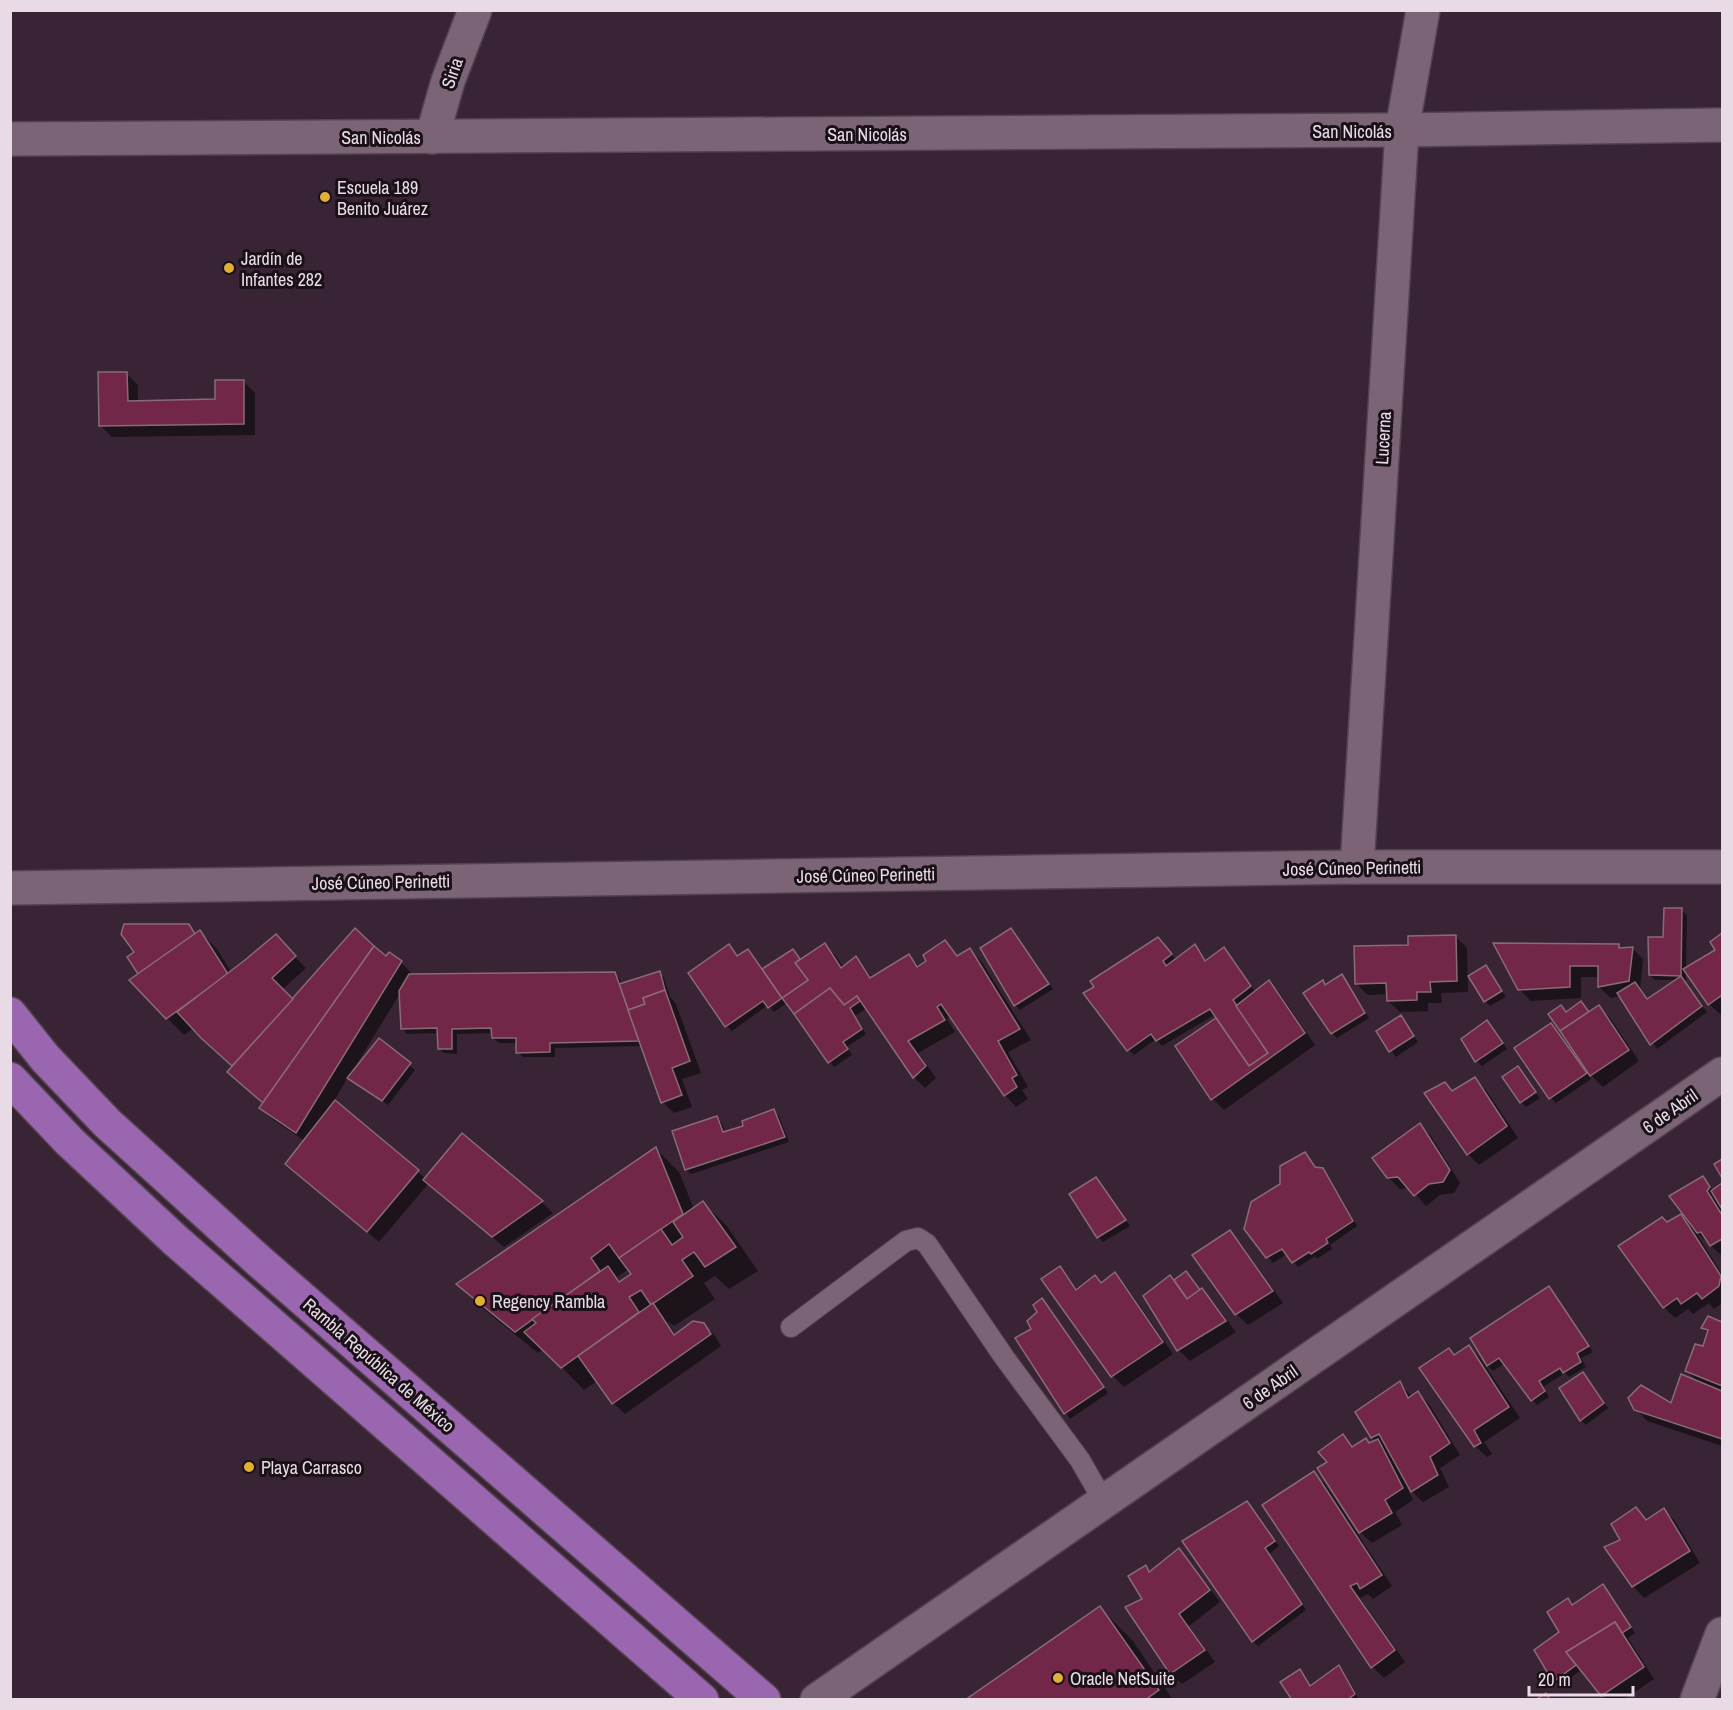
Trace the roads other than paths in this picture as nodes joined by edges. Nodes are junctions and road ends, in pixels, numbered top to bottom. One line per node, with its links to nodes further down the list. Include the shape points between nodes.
1 (475, 10): 5 (street, Siria)
2 (1423, 10): 4 (street, Lucerna)
3 (1722, 125): 4 (street, San Nicolás)
4 (1402, 130): 5 (street, San Nicolás); 7 (street, Lucerna)
5 (432, 137): 6 (street, San Nicolás)
6 (10, 139)
7 (1357, 867): 8 (street, José Cúneo Perinetti); 9 (street, José Cúneo Perinetti)
8 (1722, 867)
9 (10, 888)
10 (10, 1014): 17 (main road, Rambla República de México, via 106,1123 285,1284)
11 (1722, 1074): 14 (street, 6 de Abril)
12 (10, 1079): 16 (main road, via 70,1142 175,1240)
13 (791, 1327): 14 (lane, via 906,1241 918,1238 927,1244 1080,1460)
14 (1104, 1502): 18 (street, 6 de Abril)
15 (1722, 1634): 19 (street)
16 (702, 1700)
17 (764, 1700)
18 (817, 1700)
19 (1697, 1700)

